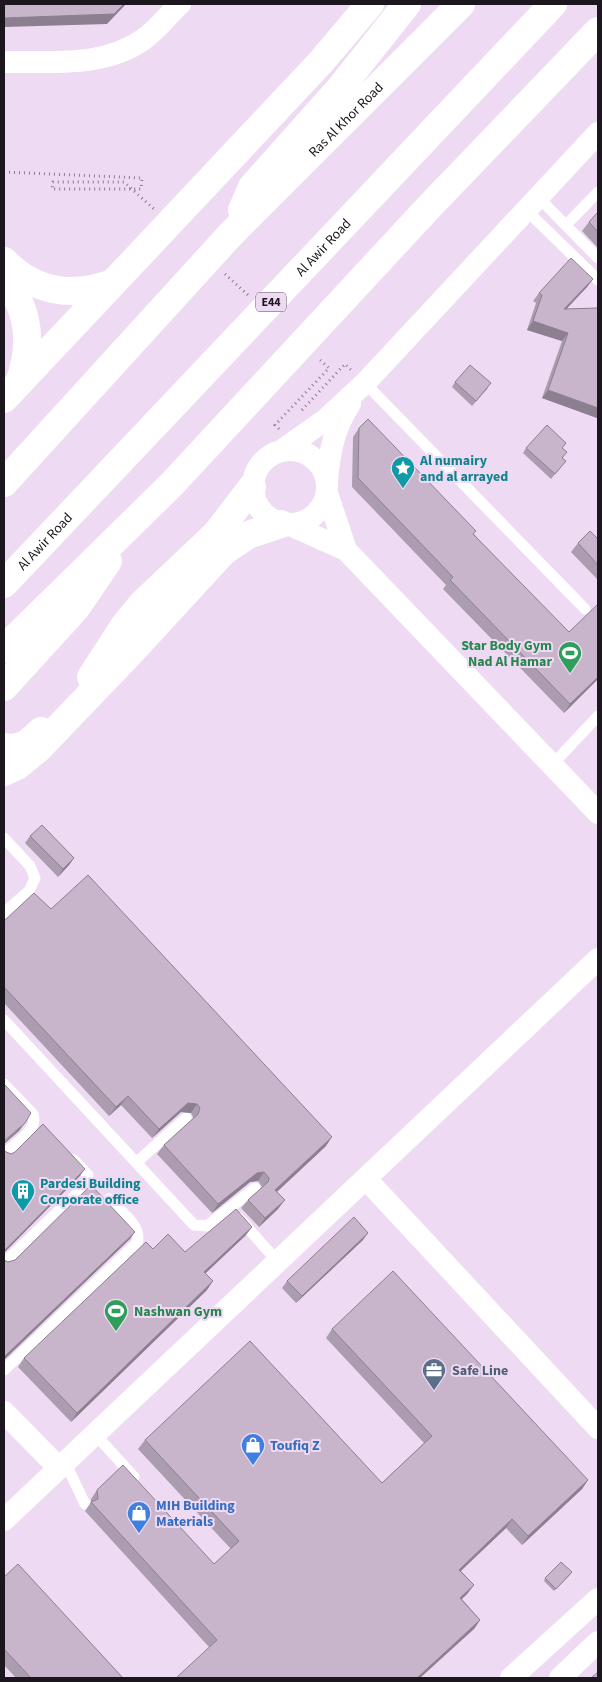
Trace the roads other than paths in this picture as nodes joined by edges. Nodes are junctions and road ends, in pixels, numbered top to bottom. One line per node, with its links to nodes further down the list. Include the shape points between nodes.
1 (180, 4): 7 (street, via 146,38 109,57)
2 (370, 4): 17 (main road, via 320,63)
3 (407, 4): 12 (main road, via 341,87 252,187)
4 (461, 4): 12 (main road, Ras Al Khor Road)
5 (546, 11): 27 (main road, Al Awir Road / E44)
6 (598, 31): 25 (main road, via 428,208 172,484)
7 (4, 62)
8 (598, 132): 10 (street)
9 (598, 192): 11 (lane)
10 (531, 203): 11 (lane); 16 (lane); 18 (street)
11 (566, 225): 13 (lane)
12 (231, 234): 21 (main road)
13 (598, 258)
14 (4, 261): 17 (main road, via 16,274 44,288 73,292)
15 (4, 280): 19 (main road, via 17,298 27,328 27,352)
16 (598, 280)
17 (110, 284): 19 (main road)
18 (364, 383): 20 (street, via 325,420); 23 (street, via 335,432 329,456); 28 (lane)
19 (11, 391)
20 (281, 441): 22 (street, via 258,468); 23 (street, via 316,460)
21 (4, 483)
22 (252, 487): 24 (street, via 260,510 272,520); 32 (main road, via 216,534 141,605 92,676 68,704 28,744)
23 (327, 488): 24 (street, via 322,506 314,516 303,522); 26 (street)
24 (285, 524): 26 (street); 34 (main road, via 248,535 224,551 38,749)
25 (122, 533): 29 (main road); 30 (main road, via 89,591)
26 (346, 550): 33 (street)
27 (4, 584)
28 (585, 609)
29 (4, 648)
30 (4, 687)
31 (598, 716): 33 (lane)
32 (4, 747)
33 (552, 765): 35 (street)
34 (4, 772)
35 (598, 813)
36 (5, 843): 37 (lane, via 34,871 35,878 29,891)
37 (4, 914)
38 (598, 959): 45 (street)
39 (4, 1020): 44 (lane)
40 (4, 1084): 43 (lane, via 33,1114 34,1120 32,1128)
41 (186, 1118): 44 (lane)
42 (66, 1151): 50 (lane, via 86,1172 87,1182)
43 (4, 1154)
44 (137, 1162): 48 (lane, via 194,1225 206,1226)
45 (366, 1179): 49 (street); 53 (street)
46 (255, 1188): 48 (lane)
47 (109, 1199): 51 (lane, via 137,1229 137,1243)
48 (230, 1208): 49 (lane)
49 (278, 1262): 54 (street)
50 (4, 1263)
51 (4, 1370)
52 (4, 1412): 55 (street)
53 (598, 1428)
54 (95, 1434): 55 (street); 56 (lane)
55 (62, 1465): 57 (lane); 58 (street)
56 (141, 1486)
57 (85, 1504)
58 (4, 1520)
59 (598, 1590): 61 (street)
60 (598, 1599): 61 (street)
61 (581, 1614): 63 (street)
62 (598, 1642): 64 (street)
63 (511, 1678)
64 (560, 1678)

